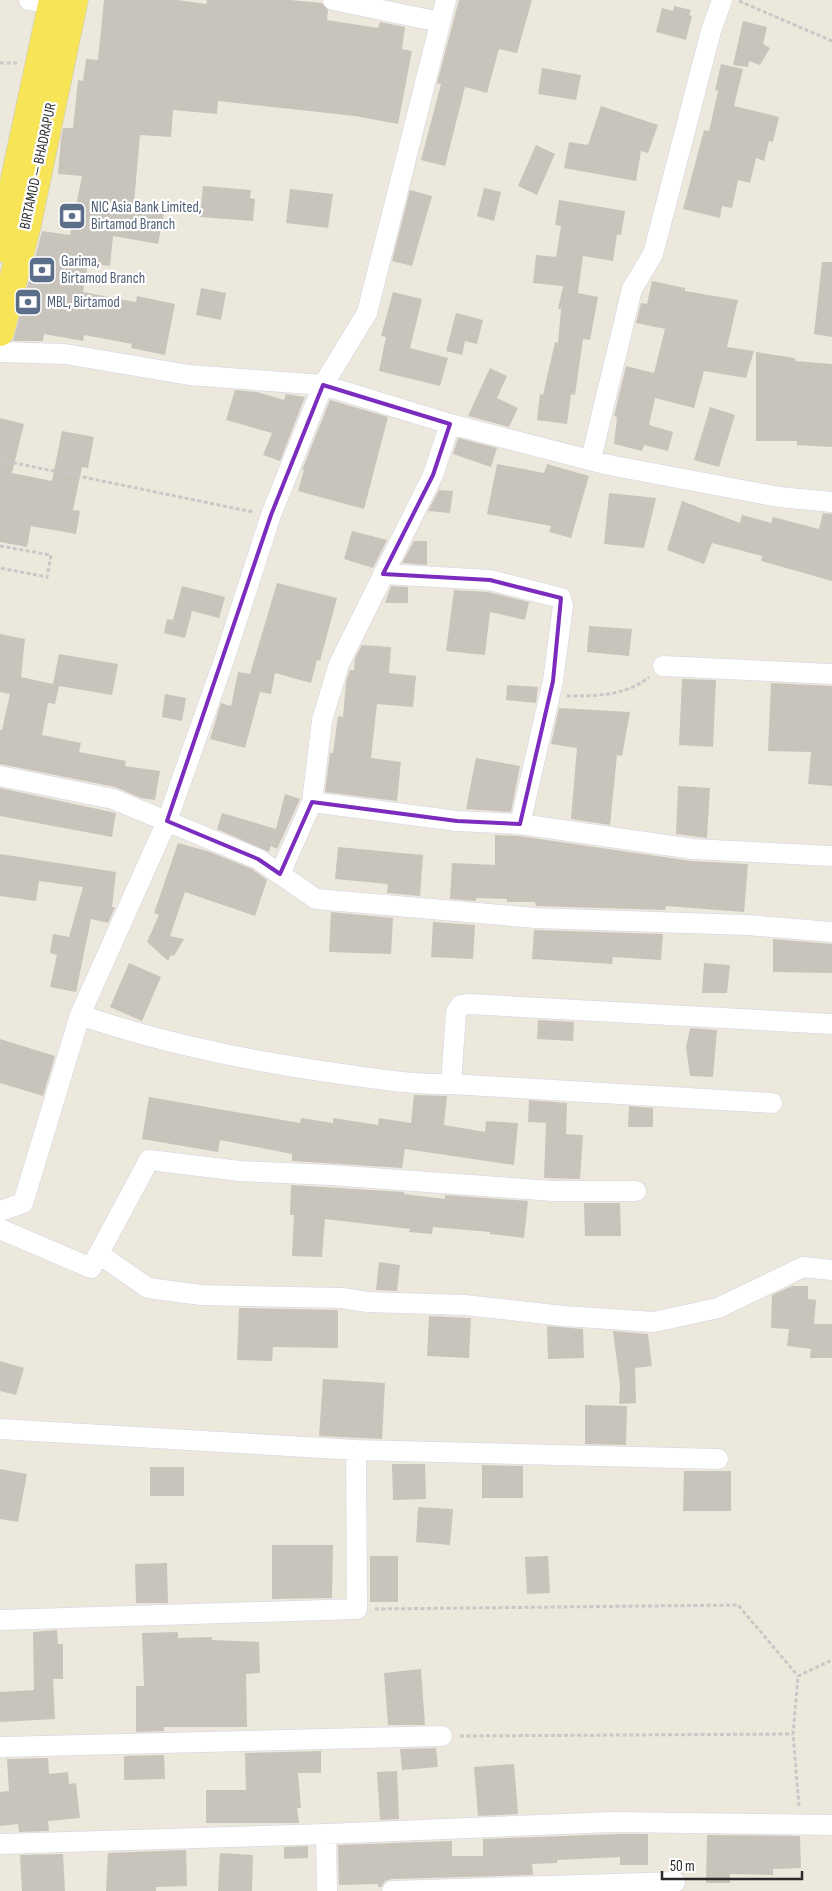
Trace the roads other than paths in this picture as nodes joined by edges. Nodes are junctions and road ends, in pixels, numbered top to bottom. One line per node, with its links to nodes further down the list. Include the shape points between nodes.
1 (334, 0): 5 (street)
2 (446, 0): 5 (street)
3 (722, 0): 12 (street, via 653,254 632,289)
4 (56, 2): 6 (main road, BIRTAMOD — BHADRAPUR)
5 (440, 22): 10 (street, via 367,313)
6 (11, 222): 7 (main road, BIRTAMOD — BHADRAPUR); 8 (main road, BIRTAMOD — BHADRAPUR)
7 (0, 248)
8 (0, 332)
9 (0, 352): 10 (street, via 65,354 189,374)
10 (323, 385): 11 (street); 19 (street, via 271,516)
11 (450, 424): 12 (street); 14 (street, via 433,475)
12 (591, 459): 13 (street, via 608,465 779,497)
13 (832, 502)
14 (383, 574): 18 (street, via 339,664 322,720); 20 (street, via 490,580 561,598 564,606 549,696)
15 (663, 666): 16 (street)
16 (832, 674)
17 (0, 776): 19 (street, via 113,798)
18 (312, 802): 20 (street, via 457,821); 22 (street)
19 (167, 820): 22 (street, via 258,859); 24 (street)
20 (520, 824): 21 (street, via 693,849)
21 (832, 856)
22 (280, 874): 23 (street, via 316,899 534,918 738,925)
23 (832, 932)
24 (80, 1015): 26 (street, via 125,1030 273,1064 421,1085); 29 (street, via 23,1203)
25 (832, 1024): 26 (street, via 461,1005 456,1012)
26 (451, 1084): 27 (street)
27 (772, 1103)
28 (636, 1191): 31 (street, via 554,1191 240,1171 149,1160)
29 (0, 1211)
30 (0, 1229): 31 (street, via 91,1268)
31 (99, 1254): 32 (street, via 148,1288 201,1295 465,1305 654,1322 718,1308 803,1267)
32 (832, 1270)
33 (0, 1429): 34 (street)
34 (356, 1450): 35 (street); 36 (street, via 357,1609)
35 (718, 1459)
36 (0, 1620)
37 (442, 1736): 38 (street)
38 (0, 1746)
39 (832, 1825): 40 (street, via 612,1822)
40 (326, 1834): 41 (street); 43 (street)
41 (0, 1844)
42 (675, 1882): 44 (street)
43 (327, 1891)
44 (392, 1891)

